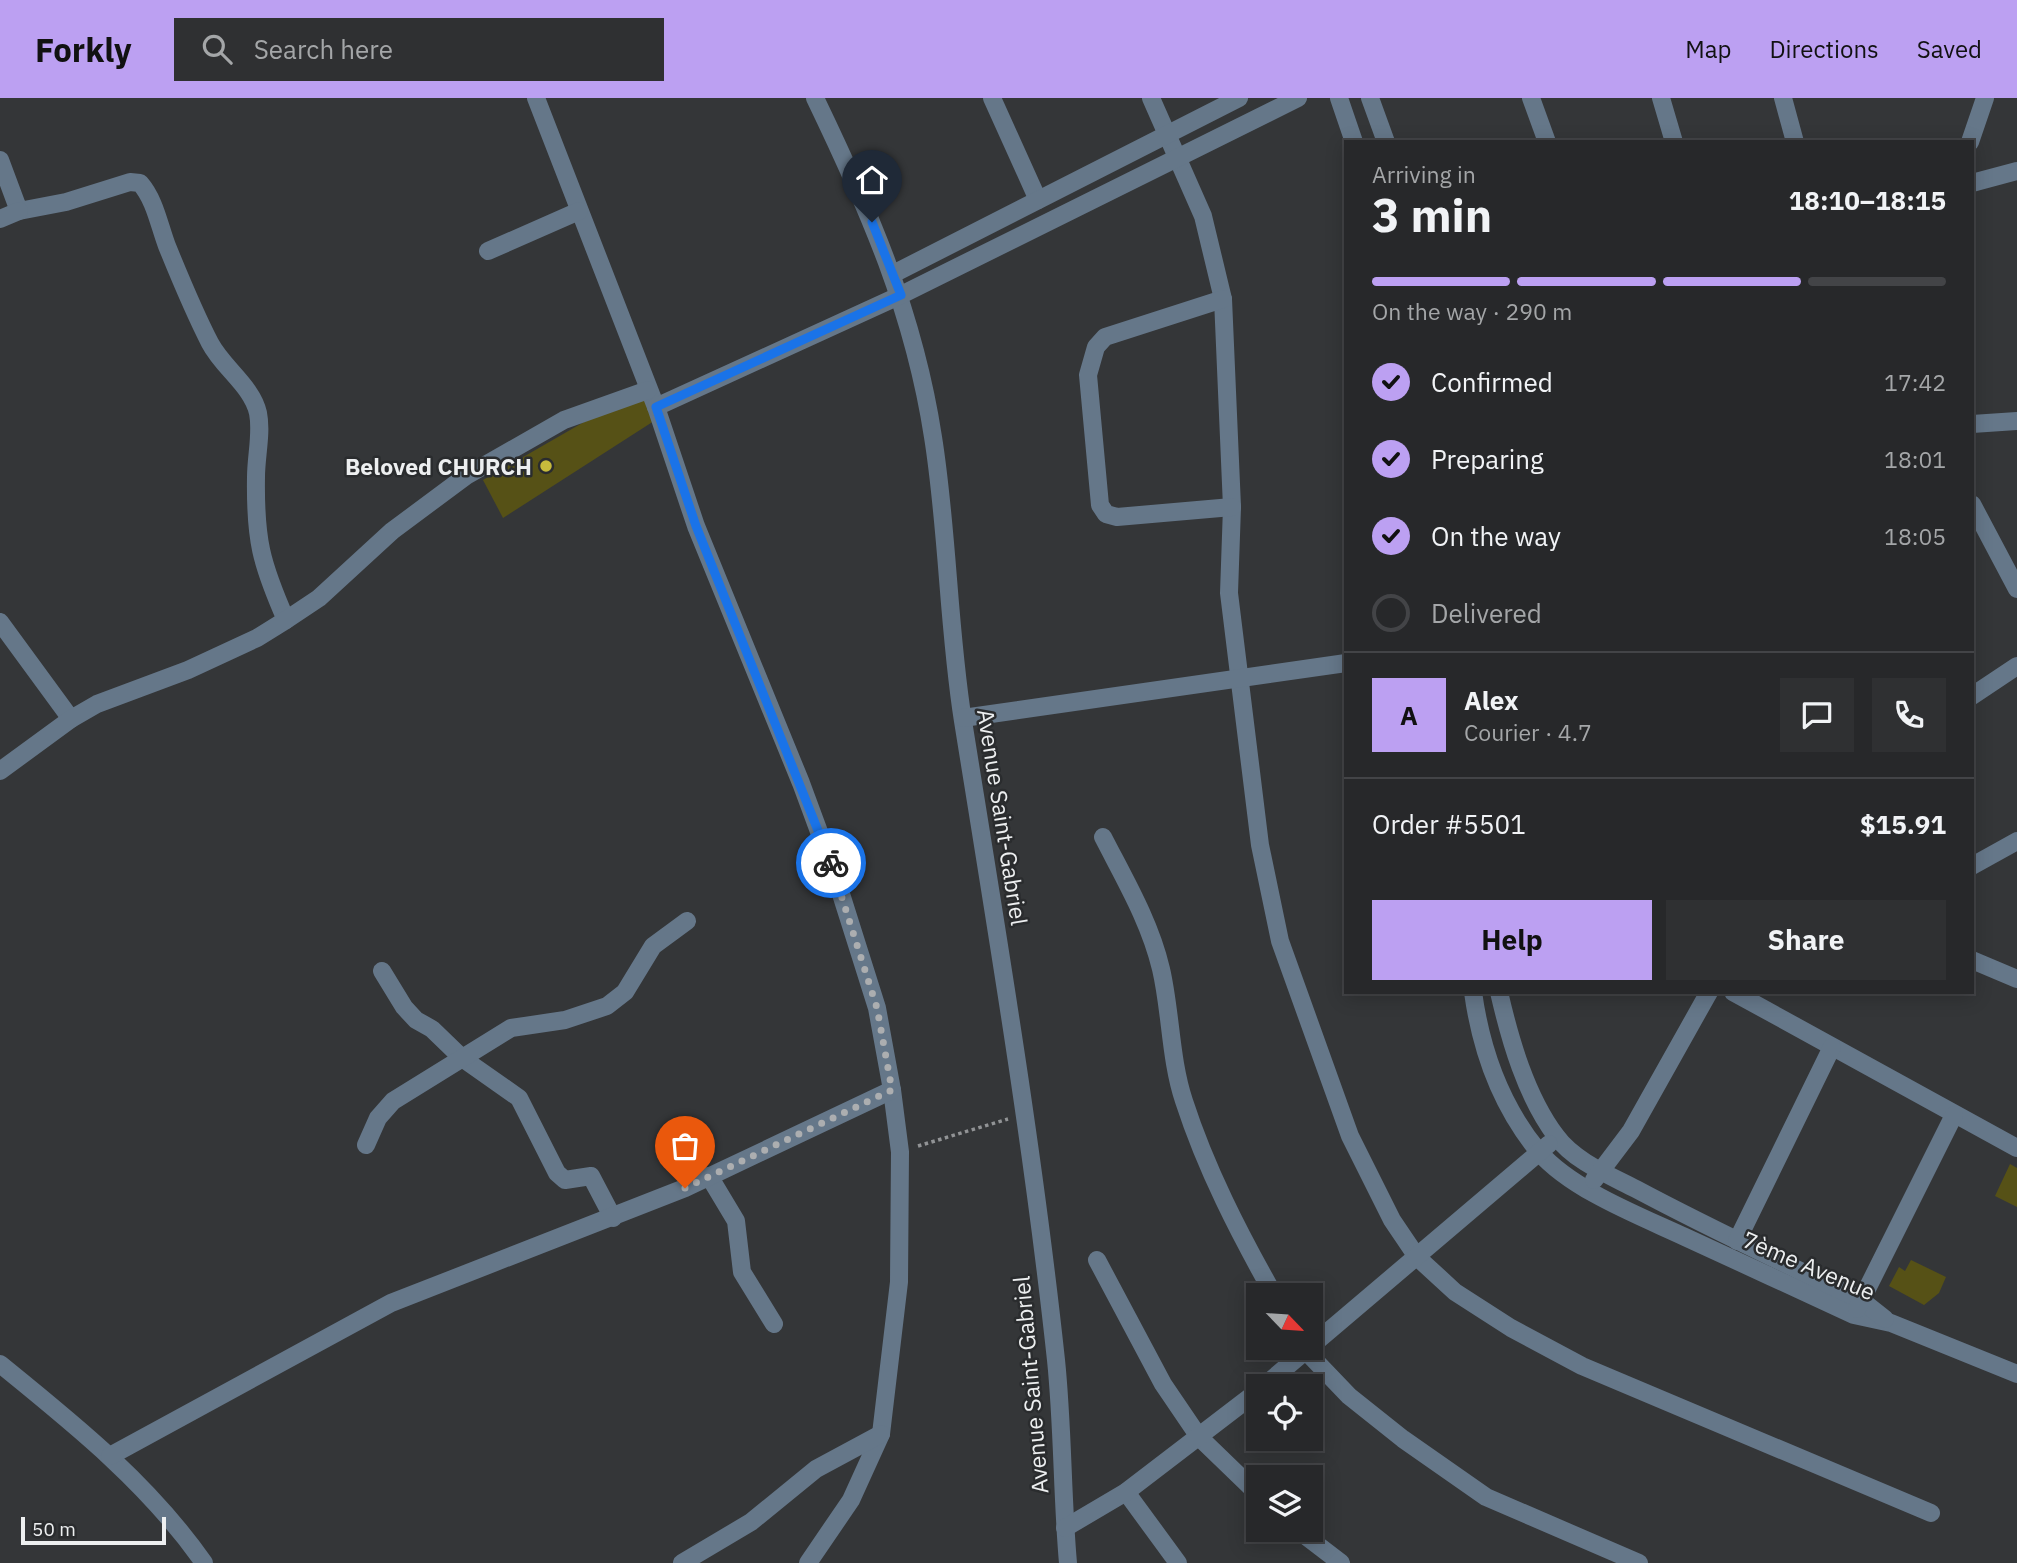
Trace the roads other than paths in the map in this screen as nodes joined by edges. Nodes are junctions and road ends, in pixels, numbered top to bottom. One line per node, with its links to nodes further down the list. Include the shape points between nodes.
1 (536, 98): 26 (street)
2 (815, 98): 29 (street, Avenue Saint-Gabriel)
3 (992, 98): 24 (street)
4 (1151, 98): 13 (street)
5 (1239, 98): 13 (street)
6 (1298, 98): 20 (street)
7 (1339, 98): 14 (street)
8 (1370, 98): 15 (street)
9 (1531, 98): 16 (street)
10 (1661, 98): 17 (street)
11 (1783, 98): 18 (street)
12 (1985, 98): 19 (street)
13 (1167, 133): 20 (street); 24 (street)
14 (1353, 140)
15 (1385, 140)
16 (1546, 140)
17 (1673, 140)
18 (1794, 140)
19 (1971, 140)
20 (1177, 156): 30 (street); 31 (street, via 1203,216)
21 (0, 160): 25 (street)
22 (2017, 171): 23 (street)
23 (1974, 182)
24 (1038, 200): 29 (street)
25 (19, 211): 27 (street); 39 (street, via 130,182 140,183 147,191 210,342 257,410 257,536 263,569)
26 (579, 211): 28 (street); 32 (street)
27 (0, 219)
28 (488, 251)
29 (893, 274): 30 (street, Avenue Saint-Gabriel)
30 (901, 295): 33 (street); 45 (street, Avenue Saint-Gabriel, via 934,439)
31 (1223, 299): 36 (street); 36 (street, via 1105,337 1096,347 1088,374 1100,505 1106,514 1117,517)
32 (648, 390): 33 (street); 39 (street, via 564,420 466,476)
33 (656, 407): 61 (street, via 696,526 835,875 877,1008)
34 (2017, 421): 35 (street)
35 (1974, 424)
36 (1232, 507): 43 (street, via 1229,593)
37 (1974, 508): 38 (street)
38 (2017, 589)
39 (286, 620): 46 (street, via 200,664 97,704)
40 (0, 622): 46 (street)
41 (1344, 663): 43 (street)
42 (2017, 666): 44 (street)
43 (1239, 677): 45 (street); 72 (street, via 1261,845 1280,941 1350,1136 1392,1220)
44 (1974, 695)
45 (963, 718): 90 (street, Avenue Saint-Gabriel, via 1024,1114 1056,1364)
46 (71, 719): 47 (street)
47 (0, 771)
48 (1103, 837): 74 (street, via 1143,915 1161,969 1183,1099 1218,1185)
49 (2017, 841): 50 (street)
50 (1974, 865)
51 (687, 921): 60 (street, via 653,946 625,992 607,1006 565,1020 511,1028)
52 (1974, 961): 54 (street)
53 (382, 971): 60 (street, via 404,1007)
54 (2017, 979)
55 (1473, 994): 66 (street, 7ème Avenue, via 1489,1064 1511,1112)
56 (1499, 994): 63 (street, 7ème Avenue, via 1508,1032 1532,1093)
57 (1708, 994): 67 (street, via 1630,1131)
58 (1737, 994): 59 (street)
59 (1832, 1047): 62 (street); 71 (street)
60 (462, 1058): 64 (street, via 393,1101 378,1118); 70 (street, via 519,1098 557,1173 565,1180 591,1176)
61 (892, 1090): 68 (street); 84 (street, via 900,1152 899,1282)
62 (1954, 1115): 65 (street); 75 (street)
63 (1556, 1137): 66 (street); 67 (street, 7ème Avenue)
64 (366, 1144)
65 (2017, 1148)
66 (1541, 1153): 69 (street, 7ème Avenue); 72 (street)
67 (1601, 1171): 69 (street); 71 (street, 7ème Avenue)
68 (709, 1176): 70 (street); 76 (street, via 736,1221 742,1272)
69 (1588, 1188): 75 (street, 7ème Avenue, via 1639,1216)
70 (613, 1218): 86 (street, via 391,1303)
71 (1737, 1241): 75 (street, 7ème Avenue)
72 (1417, 1257): 77 (street); 89 (street, via 1455,1292 1582,1366)
73 (1097, 1260): 85 (street, via 1163,1384)
74 (1267, 1283)
75 (1857, 1307): 82 (street, 7ème Avenue)
76 (774, 1324)
77 (1323, 1335)
78 (1294, 1360): 81 (street)
79 (1315, 1360): 98 (street, via 1403,1439 1486,1497)
80 (0, 1364): 86 (street)
81 (1278, 1374)
82 (2017, 1374)
83 (1246, 1400): 85 (street)
84 (881, 1434): 93 (street, via 816,1469 751,1522); 94 (street, via 851,1500)
85 (1199, 1437): 87 (street); 88 (street)
86 (110, 1456): 92 (street, via 152,1497)
87 (1246, 1482)
88 (1126, 1492): 90 (street); 96 (street)
89 (1931, 1513)
90 (1065, 1528): 95 (street, Avenue Saint-Gabriel)
91 (1314, 1542): 97 (street)
92 (204, 1563)
93 (682, 1563)
94 (808, 1563)
95 (1068, 1563)
96 (1178, 1563)
97 (1341, 1563)
98 (1639, 1563)

